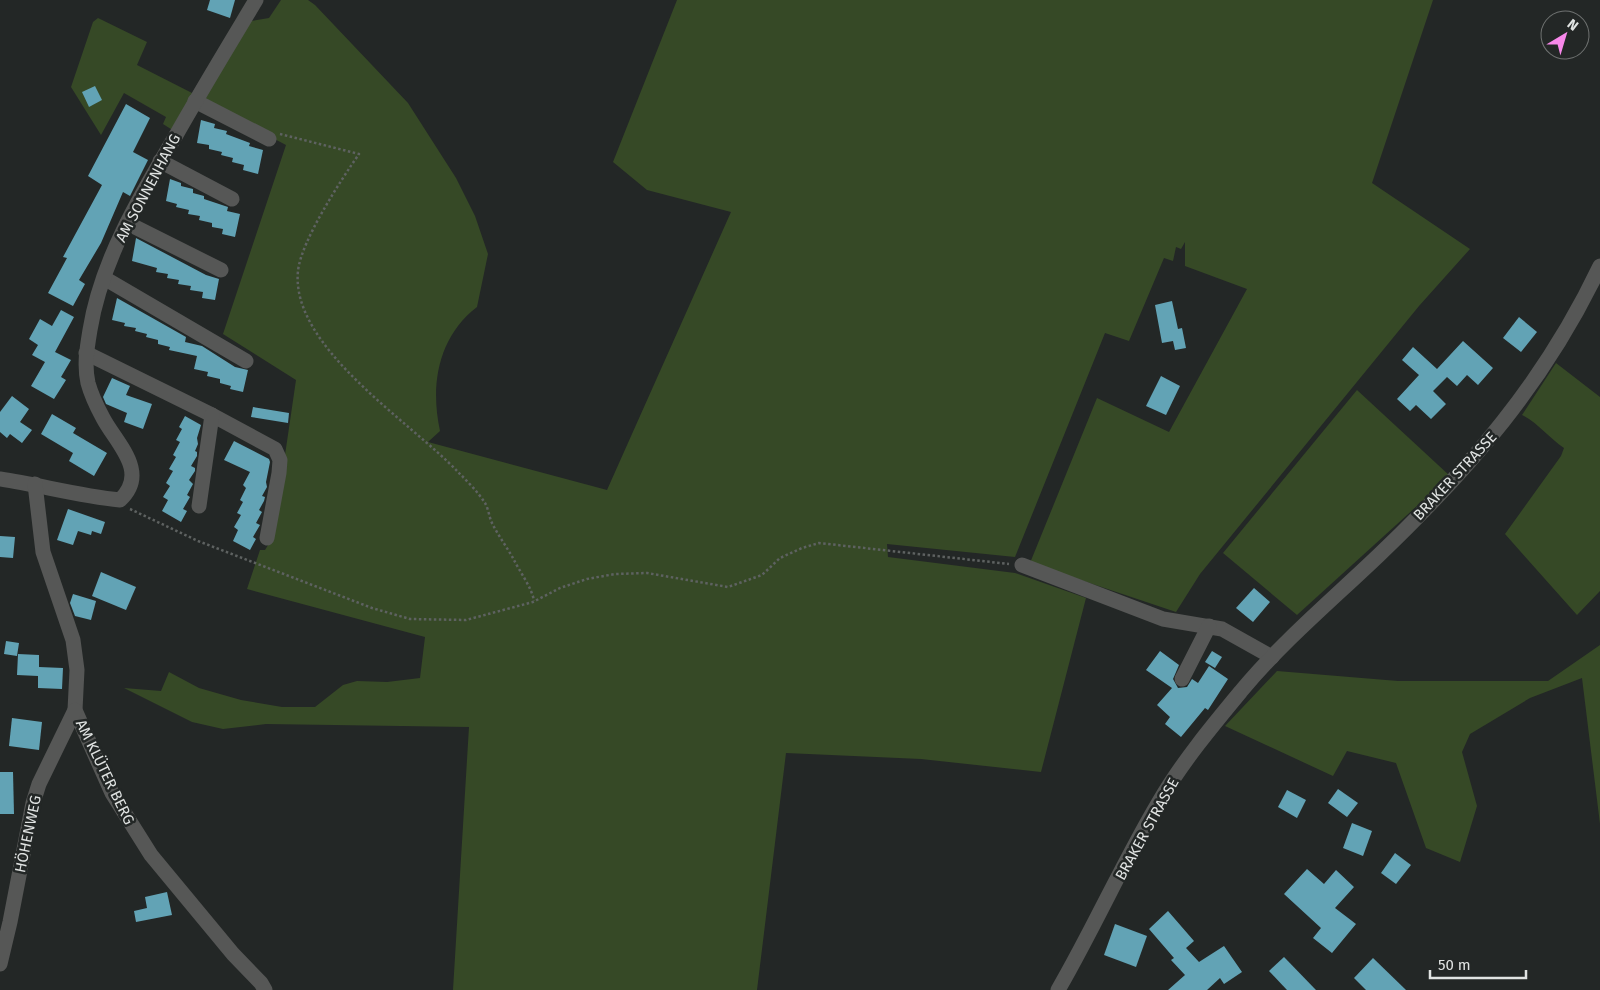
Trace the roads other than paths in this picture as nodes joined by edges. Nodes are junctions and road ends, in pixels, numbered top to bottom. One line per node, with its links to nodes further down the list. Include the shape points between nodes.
1 (256, 0): 2 (street, AM SONNENHANG)
2 (196, 101): 3 (street); 4 (street, AM SONNENHANG)
3 (269, 140)
4 (160, 161): 5 (street); 6 (street, AM SONNENHANG)
5 (232, 199)
6 (127, 223): 8 (street); 9 (street, AM SONNENHANG)
7 (1600, 266): 19 (street, BRAKER STRASSE, via 1552,356 1490,439 1445,491)
8 (221, 270)
9 (104, 278): 10 (street, AM SONNENHANG); 11 (street)
10 (86, 353): 12 (street); 14 (street, AM SONNENHANG, via 88,384 103,418 128,457 132,474 128,492 120,500 95,498)
11 (246, 361)
12 (212, 414): 15 (street); 16 (street, via 275,449 280,460)
13 (0, 479): 14 (street)
14 (35, 484): 21 (street, AM KLÜTER BERG, via 43,552 76,656)
15 (199, 506)
16 (266, 538)
17 (1022, 565): 18 (street, via 1163,619)
18 (1209, 626): 19 (street, via 1259,647); 20 (street)
19 (1272, 657): 24 (street, BRAKER STRASSE, via 1230,704 1159,801)
20 (1182, 679)
21 (75, 710): 22 (street, HÖHENWEG, via 38,784 32,803); 23 (street, AM KLÜTER BERG, via 112,793 135,832 207,924)
22 (0, 964)
23 (265, 990)
24 (1058, 990)

